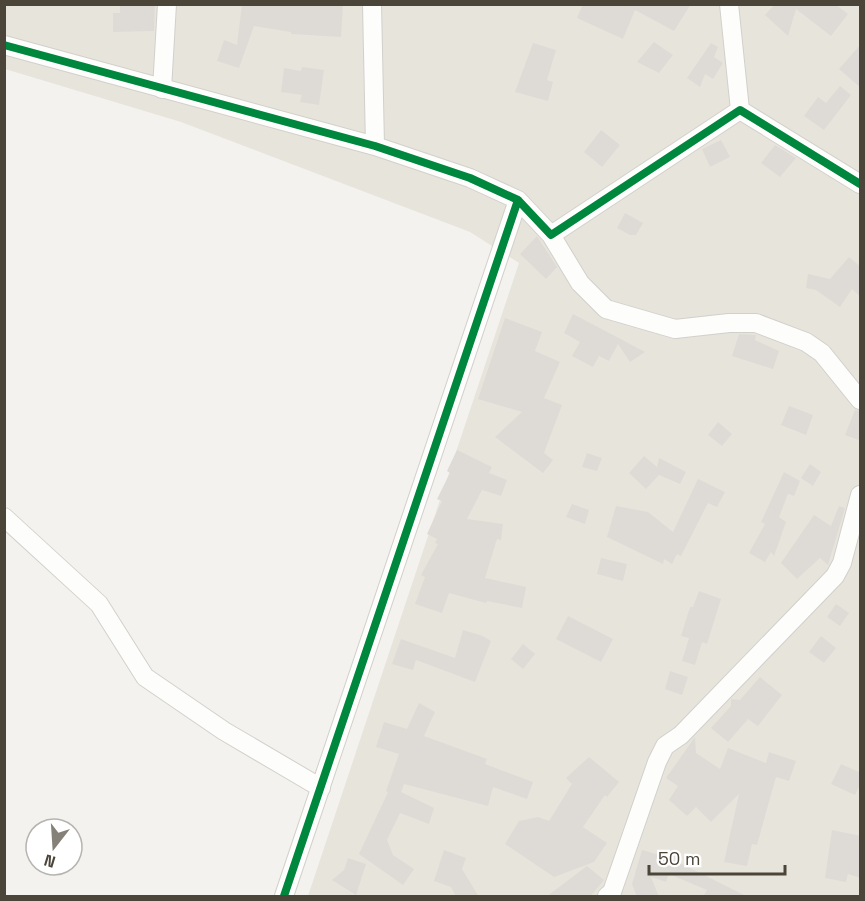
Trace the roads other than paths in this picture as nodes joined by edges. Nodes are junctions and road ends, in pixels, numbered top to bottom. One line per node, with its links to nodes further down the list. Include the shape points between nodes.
1 (167, 4): 5 (street)
2 (372, 4): 7 (street)
3 (729, 4): 6 (street)
4 (4, 45): 5 (street)
5 (162, 89): 7 (street)
6 (740, 110): 8 (street); 10 (street)
7 (375, 146): 9 (street, via 470,178)
8 (861, 184)
9 (518, 200): 10 (street); 14 (street)
10 (551, 235): 11 (street, via 580,283 606,309 675,329 756,323 806,342 822,353)
11 (861, 400)
12 (861, 495): 15 (street, via 835,576 681,735 665,746)
13 (4, 517): 14 (street, via 99,604 144,677 224,731)
14 (321, 788): 16 (street)
15 (611, 895)
16 (284, 897)

